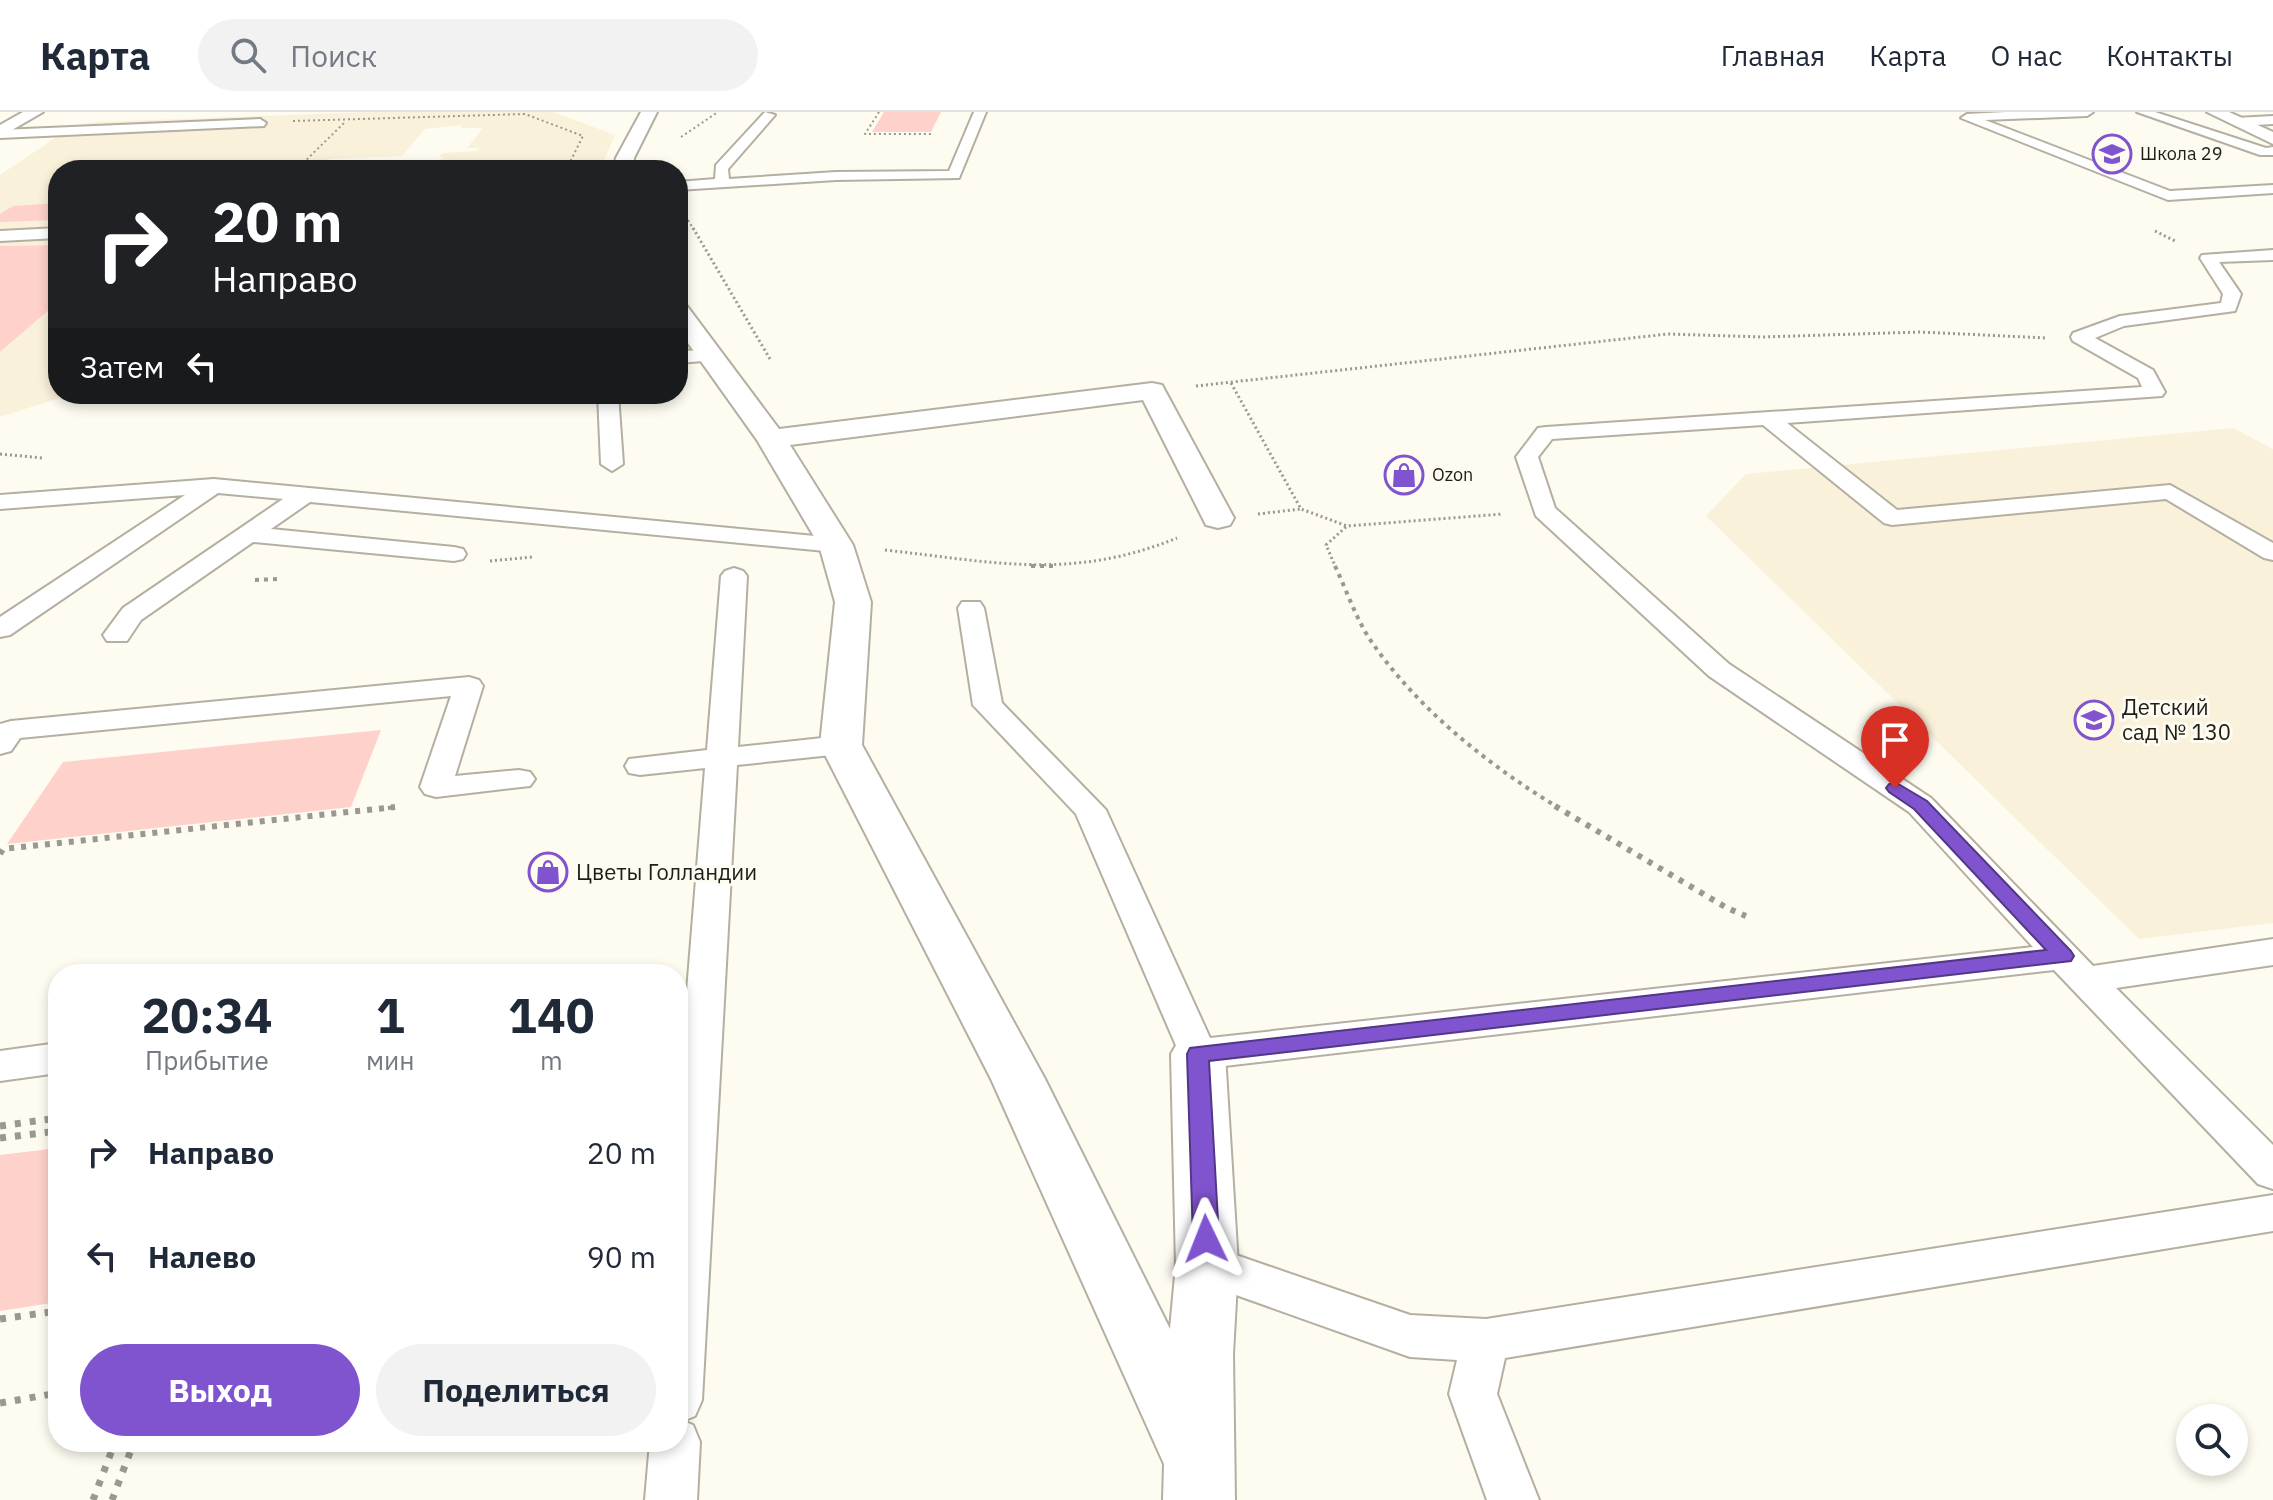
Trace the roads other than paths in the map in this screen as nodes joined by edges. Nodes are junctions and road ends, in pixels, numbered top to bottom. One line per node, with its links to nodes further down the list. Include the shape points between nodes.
1 (35, 112): 11 (street)
2 (649, 112): 14 (street)
3 (980, 112): 15 (lane, via 954,175)
4 (2087, 112): 17 (lane, via 1967,118 2168,196)
5 (2143, 112): 13 (lane)
6 (2215, 112): 9 (street)
7 (769, 115): 15 (lane, via 721,168)
8 (2273, 120): 9 (lane)
9 (2236, 122): 12 (street)
10 (260, 123): 11 (lane)
11 (0, 133)
12 (2273, 139)
13 (2273, 151)
14 (625, 160)
15 (722, 183): 16 (lane)
16 (688, 185)
17 (2273, 189)
18 (48, 234): 19 (lane)
19 (0, 236)
20 (2273, 255): 25 (lane, via 2208,258 2232,294 2229,307 2120,321 2080,337 2146,374 2155,392)
21 (688, 325): 22 (street)
22 (710, 356): 23 (lane); 26 (street)
23 (688, 357)
24 (609, 404): 27 (lane)
25 (1768, 418): 34 (lane, via 1892,518 2170,492); 46 (lane, via 1546,433 1527,457 1544,511 1719,670 1920,805)
26 (771, 439): 31 (street, via 1152,391); 33 (street)
27 (612, 464)
28 (214, 486): 29 (lane); 30 (lane); 38 (lane)
29 (306, 494): 32 (lane); 33 (lane)
30 (0, 502)
31 (1218, 518)
32 (248, 534): 35 (lane); 39 (lane, via 132,614)
33 (836, 545): 41 (street, via 853,602)
34 (2273, 553)
35 (454, 554)
36 (734, 576): 42 (lane)
37 (971, 608): 47 (lane, via 988,705 1090,810)
38 (0, 629)
39 (117, 635)
40 (0, 745): 44 (lane, via 11,730 469,686 436,787)
41 (841, 745): 42 (lane); 56 (street, via 1018,1079)
42 (722, 757): 43 (lane); 52 (lane)
43 (640, 766)
44 (519, 779)
45 (2273, 952): 46 (lane)
46 (2074, 968): 47 (lane); 50 (lane)
47 (1198, 1054): 53 (street)
48 (48, 1059): 49 (lane)
49 (0, 1066)
50 (2273, 1172)
51 (2273, 1213): 54 (lane)
52 (688, 1254)
53 (1207, 1265): 54 (lane, via 1410,1336); 56 (street)
54 (1486, 1340): 58 (lane, via 1473,1394)
55 (674, 1452): 57 (lane)
56 (1199, 1481)
57 (671, 1500)
58 (1513, 1500)

